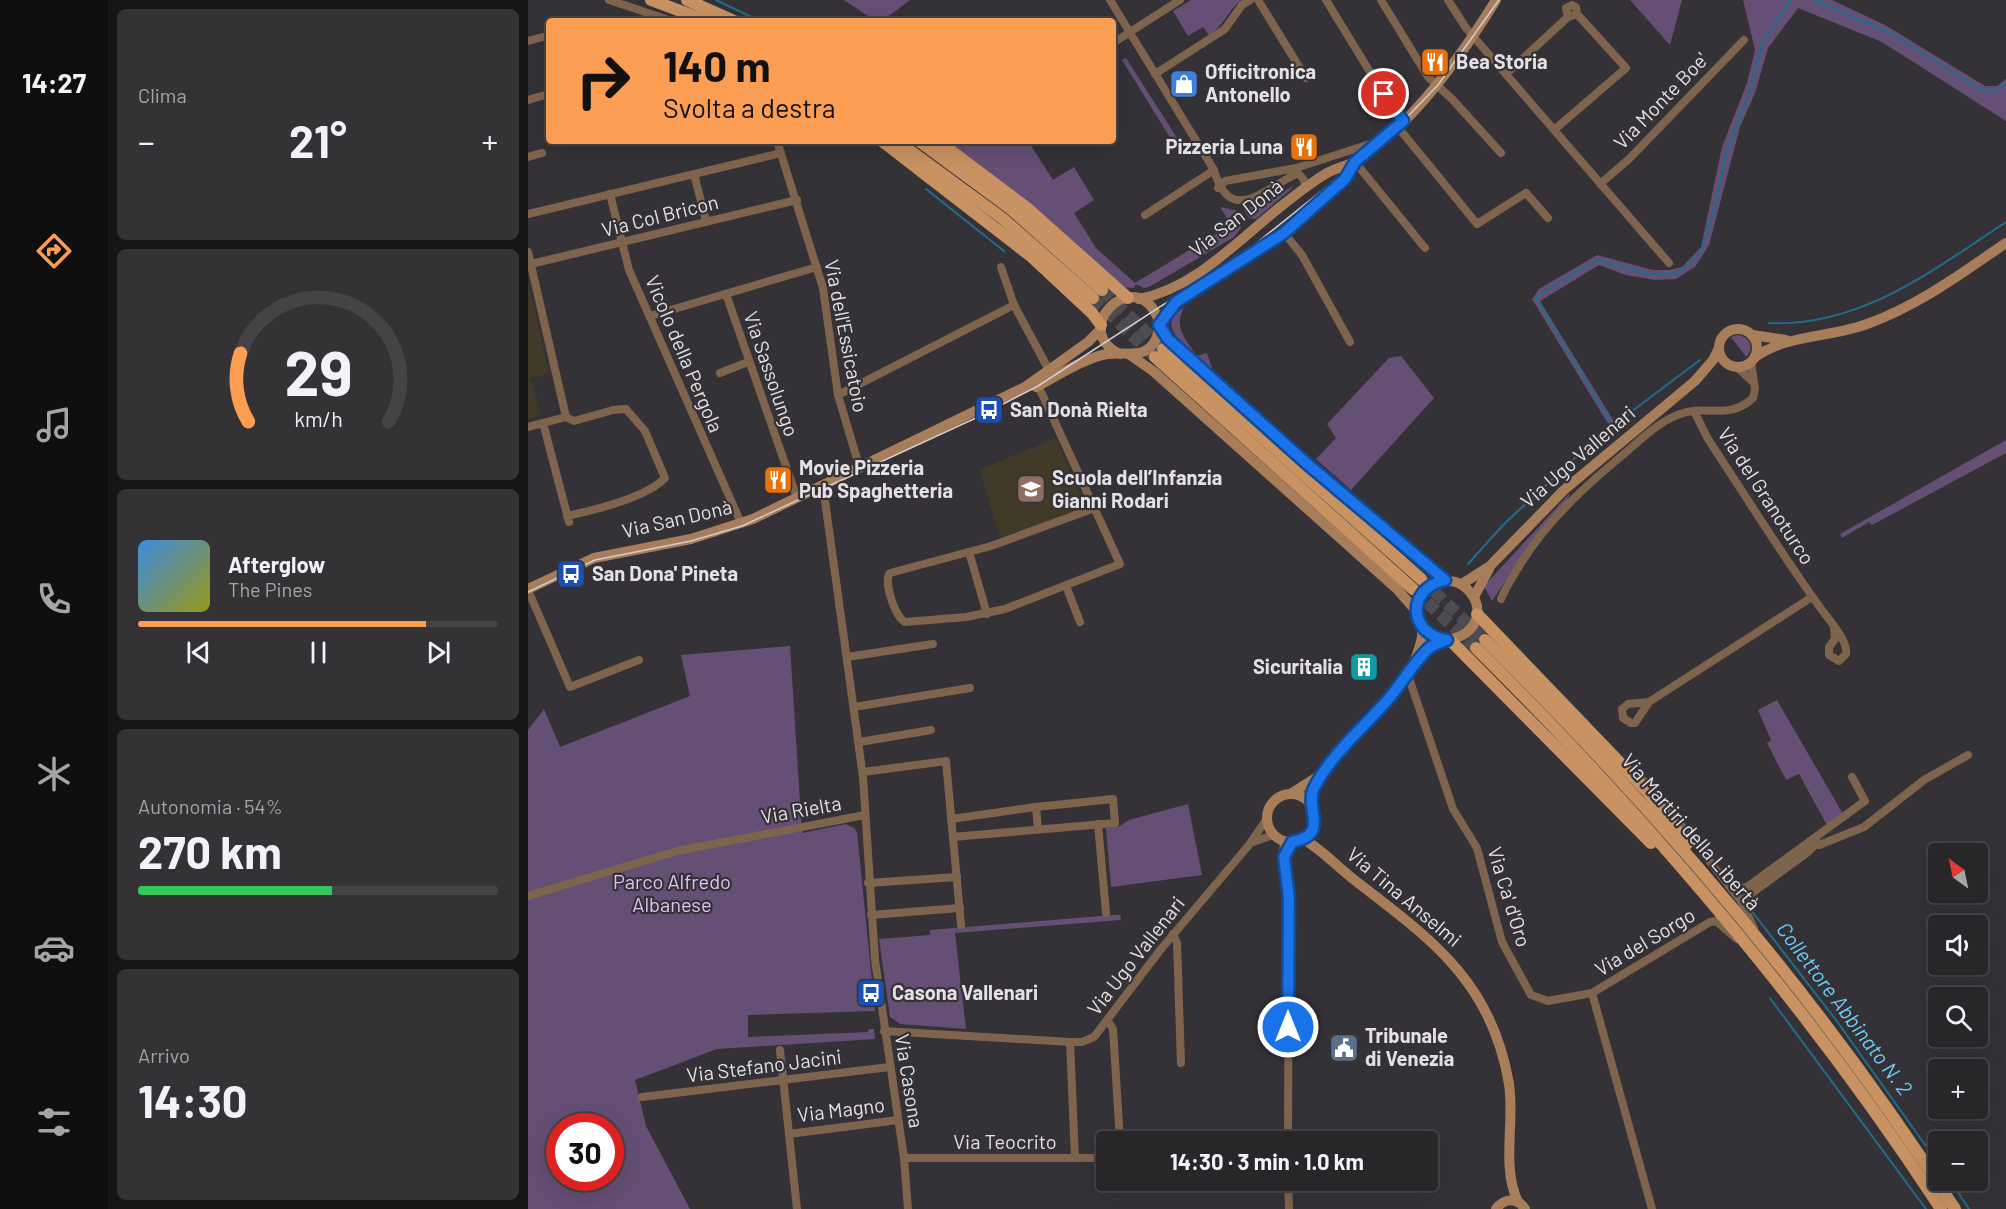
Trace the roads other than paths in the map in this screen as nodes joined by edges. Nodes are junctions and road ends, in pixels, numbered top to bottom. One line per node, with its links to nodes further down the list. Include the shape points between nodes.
1 (609, 0): 12 (street)
2 (651, 0): 13 (main road)
3 (687, 0): 14 (main road)
4 (1110, 0): 15 (street)
5 (1180, 0): 15 (street)
6 (1250, 0): 21 (street, via 1242,5 1226,30)
7 (1258, 0): 23 (street)
8 (1326, 0): 27 (street)
9 (1381, 0): 24 (street)
10 (1448, 0): 17 (street)
11 (1496, 0): 17 (street, Via San Donà)
12 (663, 18)
13 (699, 18)
14 (727, 18)
15 (1130, 32): 18 (street); 21 (street)
16 (546, 36): 20 (street)
17 (1473, 36): 22 (street); 24 (street, Via San Donà)
18 (1116, 40)
19 (1744, 40): 46 (street, Via Monte Boe')
20 (528, 41)
21 (1155, 74): 42 (street)
22 (1506, 74): 28 (street); 28 (street, via 1573,15 1626,68)
23 (1306, 78)
24 (1436, 84): 27 (street, Via San Donà); 37 (street)
25 (546, 95): 26 (street)
26 (528, 100)
27 (1400, 123): 29 (street, Via San Donà); 53 (street, via 1477,224 1526,193)
28 (1554, 130): 46 (street)
29 (1380, 141): 39 (street); 40 (street, Via San Donà)
30 (778, 144): 36 (street, Via dell'Essicatoio)
31 (886, 144): 69 (main road, via 1032,257 1089,309)
32 (901, 144): 33 (main road, via 1097,294 1035,228)
33 (923, 144)
34 (943, 144): 65 (main road, via 1027,208)
35 (543, 153): 38 (street)
36 (781, 153): 43 (street); 50 (street, Via dell'Essicatoio)
37 (1501, 153)
38 (528, 157)
39 (1325, 159): 41 (street); 45 (street)
40 (1355, 162): 41 (street, Via San Donà); 44 (street, Via San Donà); 58 (street)
41 (1338, 167): 44 (street); 48 (street, Via San Donà)
42 (1214, 170): 45 (street); 47 (street); 52 (street)
43 (694, 174): 49 (street); 54 (street)
44 (1345, 179): 55 (street, Via San Donà)
45 (1231, 180): 47 (street)
46 (1600, 184): 60 (street)
47 (1218, 188): 48 (street, via 1229,198 1245,200 1298,173)
48 (1305, 188): 65 (street, Via San Donà, via 1228,252 1166,292)
49 (610, 194): 51 (street); 56 (street, Vicolo della Pergola)
50 (797, 200): 54 (street, Via Col Bricon); 62 (street, Via dell'Essicatoio)
51 (528, 213)
52 (1145, 215)
53 (1548, 218)
54 (706, 221): 56 (street, Via Col Bricon)
55 (1284, 233): 68 (street, Via San Donà, via 1176,302); 72 (street, via 1302,255)
56 (622, 242): 61 (street, Via Col Bricon); 67 (street, Vicolo della Pergola, via 629,270)
57 (2006, 243): 71 (street, Via Ugo Vallenari, via 1890,315 1845,332)
58 (1425, 248)
59 (528, 252): 61 (street)
60 (1669, 263)
61 (531, 264): 86 (street)
62 (817, 267): 64 (street); 84 (street, Via dell'Essicatoio, via 827,309)
63 (1001, 267): 66 (street)
64 (726, 294): 67 (street); 77 (street, Via Sassolungo)
65 (1133, 298): 68 (street, via 1151,307); 69 (street, Via San Donà, via 1109,306)
66 (1014, 305): 80 (street); 84 (street)
67 (650, 316): 94 (street, Vicolo della Pergola)
68 (1159, 326): 75 (street, Via San Donà, via 1149,348); 97 (street, via 1168,339 1305,462)
69 (1101, 327): 75 (street, via 1107,345); 80 (street, Via San Donà)
70 (1752, 335): 71 (street, Via Ugo Vallenari); 73 (street, Via Ugo Vallenari, via 1732,330); 76 (street, via 1757,345)
71 (1792, 341): 76 (street, Via Ugo Vallenari, via 1769,348)
72 (1350, 342)
73 (1719, 348): 78 (street, via 1724,360); 81 (street, Via Ugo Vallenari, via 1712,363)
74 (1159, 353): 98 (main road)
75 (1125, 354): 80 (street, Via San Donà, via 1101,355); 105 (street, via 1153,371)
76 (1753, 360): 78 (street, Via Ugo Vallenari); 83 (street)
77 (748, 362): 79 (street); 92 (street, Via Sassolungo)
78 (1735, 367): 81 (street, Via Ugo Vallenari); 83 (street, via 1747,373)
79 (720, 373)
80 (1051, 375): 82 (street, Via San Donà)
81 (1695, 381): 96 (street, Via Ugo Vallenari, via 1564,490)
82 (1036, 383): 89 (street, Via San Donà); 89 (street, Via San Donà, via 978,417); 93 (street)
83 (1755, 385): 85 (street, Via Ugo Vallenari, via 1753,398 1739,408)
84 (838, 395): 90 (street, Via dell'Essicatoio)
85 (1695, 413): 103 (street, Via del Granoturco); 104 (street, Via Ugo Vallenari, via 1667,419 1575,495 1536,541)
86 (566, 417): 87 (street); 87 (street, via 574,421 626,409 645,431 665,478 658,485 568,519)
87 (543, 423): 88 (street)
88 (528, 427)
89 (898, 450): 90 (street, Via San Donà)
90 (860, 469): 91 (street, Via San Donà)
91 (823, 486): 92 (street, Via San Donà); 113 (street, Via Rielta)
92 (797, 498): 94 (street, Via San Donà)
93 (1095, 508): 95 (street); 100 (street, via 1120,564)
94 (741, 524): 101 (street, Via San Donà, via 691,539 594,558)
95 (969, 552): 106 (street); 106 (street, via 887,575 897,616 905,622)
96 (1490, 566): 99 (street, Via Ugo Vallenari); 102 (street, Via Ugo Vallenari)
97 (1445, 580): 99 (street); 105 (street, via 1421,594)
98 (1417, 584)
99 (1462, 584): 102 (street)
100 (1066, 586): 106 (street); 108 (street)
101 (528, 590): 114 (street, via 570,687)
102 (1474, 597): 107 (street)
103 (1812, 597): 110 (street, Via del Granoturco); 117 (street)
104 (1501, 599)
105 (1417, 612): 109 (street)
106 (987, 614)
107 (1477, 614): 111 (street, via 1468,632); 122 (main road)
108 (1080, 622)
109 (1422, 627): 111 (street, via 1429,634); 115 (street)
110 (1834, 627)
111 (1449, 640): 115 (street, via 1429,648); 145 (main road, via 1620,815)
112 (933, 644): 113 (street)
113 (847, 657): 118 (street, Via Rielta)
114 (639, 660)
115 (1409, 673): 124 (street); 154 (street, Via Ca' d'Oro, via 1453,809 1478,848 1498,932 1519,977 1531,995 1541,1000)
116 (970, 688): 118 (street)
117 (1648, 702)
118 (854, 706): 120 (street, Via Rielta)
119 (931, 730): 120 (street)
120 (859, 742): 123 (street, Via Rielta)
121 (1968, 755): 138 (street, via 1924,780 1864,827 1820,845)
122 (1622, 764): 144 (street, via 1651,787); 147 (main road)
123 (863, 772): 129 (street, Via Rielta); 130 (street, via 946,761)
124 (1320, 776): 126 (street); 127 (street)
125 (1852, 777): 138 (street, via 1865,801)
126 (1292, 793): 127 (street, via 1300,794); 131 (street, via 1272,802)
127 (1311, 804): 133 (street)
128 (1036, 807): 130 (street); 132 (street, via 1113,799 1115,822); 134 (street)
129 (865, 815): 143 (street, Via Casona); 146 (street, Via Rielta, via 677,851)
130 (951, 819): 136 (street)
131 (1266, 820): 135 (street); 140 (street, Via Ugo Vallenari)
132 (1098, 824): 134 (street); 149 (street)
133 (1314, 825): 137 (street); 141 (street, Via Tina Anselmi)
134 (1038, 830): 136 (street)
135 (1273, 835): 139 (street); 140 (street, Via Ugo Vallenari)
136 (953, 837): 142 (street)
137 (1303, 839): 139 (street); 141 (street, Via Tina Anselmi)
138 (1816, 841): 144 (street, via 1747,887); 147 (street)
139 (1288, 842): 165 (street, via 1284,857 1289,898)
140 (1249, 845): 152 (street, Via Ugo Vallenari)
141 (1326, 854): 170 (street, Via Tina Anselmi, via 1422,932 1458,968 1476,994 1494,1030 1509,1083)
142 (957, 877): 143 (street); 148 (street)
143 (868, 883): 150 (street, Via Casona)
144 (1728, 885): 147 (street)
145 (1698, 887): 147 (main road, Via Martiri della Libertà, via 1480,644 1601,759); 153 (main road, Via Martiri della Libertà)
146 (528, 896)
147 (1738, 906): 179 (main road, Via Martiri della Libertà, via 1762,945 1840,1046)
148 (960, 908): 150 (street); 151 (street)
149 (1106, 914)
150 (871, 915): 156 (street, Via Casona)
151 (961, 925)
152 (1173, 934): 155 (street, Via Ugo Vallenari); 159 (street, via 1178,953)
153 (1744, 943): 154 (street, Via del Sorgo, via 1716,921); 178 (main road, Via Martiri della Libertà, via 1830,1053)
154 (1592, 993): 177 (street)
155 (1108, 1021): 157 (street, Via Ugo Vallenari, via 1094,1036); 164 (street, via 1113,1029)
156 (884, 1031): 157 (street, Via Ugo Vallenari); 160 (street, Via Casona)
157 (1070, 1042): 168 (street)
158 (780, 1050): 161 (street)
159 (1181, 1063)
160 (889, 1067): 161 (street, Via Stefano Jacini); 163 (street, Via Casona)
161 (783, 1080): 162 (street, Via Stefano Jacini); 166 (street)
162 (642, 1097)
163 (898, 1120): 166 (street, Via Magno); 167 (street, Via Casona)
164 (1119, 1131)
165 (1288, 1131)
166 (789, 1134): 174 (street)
167 (903, 1158): 168 (street, Via Teocrito); 175 (street, Via Casona)
168 (1075, 1158): 169 (street, Via Teocrito)
169 (1096, 1158)
170 (1510, 1172): 172 (street); 173 (street)
171 (1288, 1191): 176 (street)
172 (1499, 1205): 173 (street)
173 (1521, 1205)
174 (797, 1209)
175 (908, 1209)
176 (1289, 1209)
177 (1652, 1209)
178 (1941, 1209)
179 (1955, 1209)

